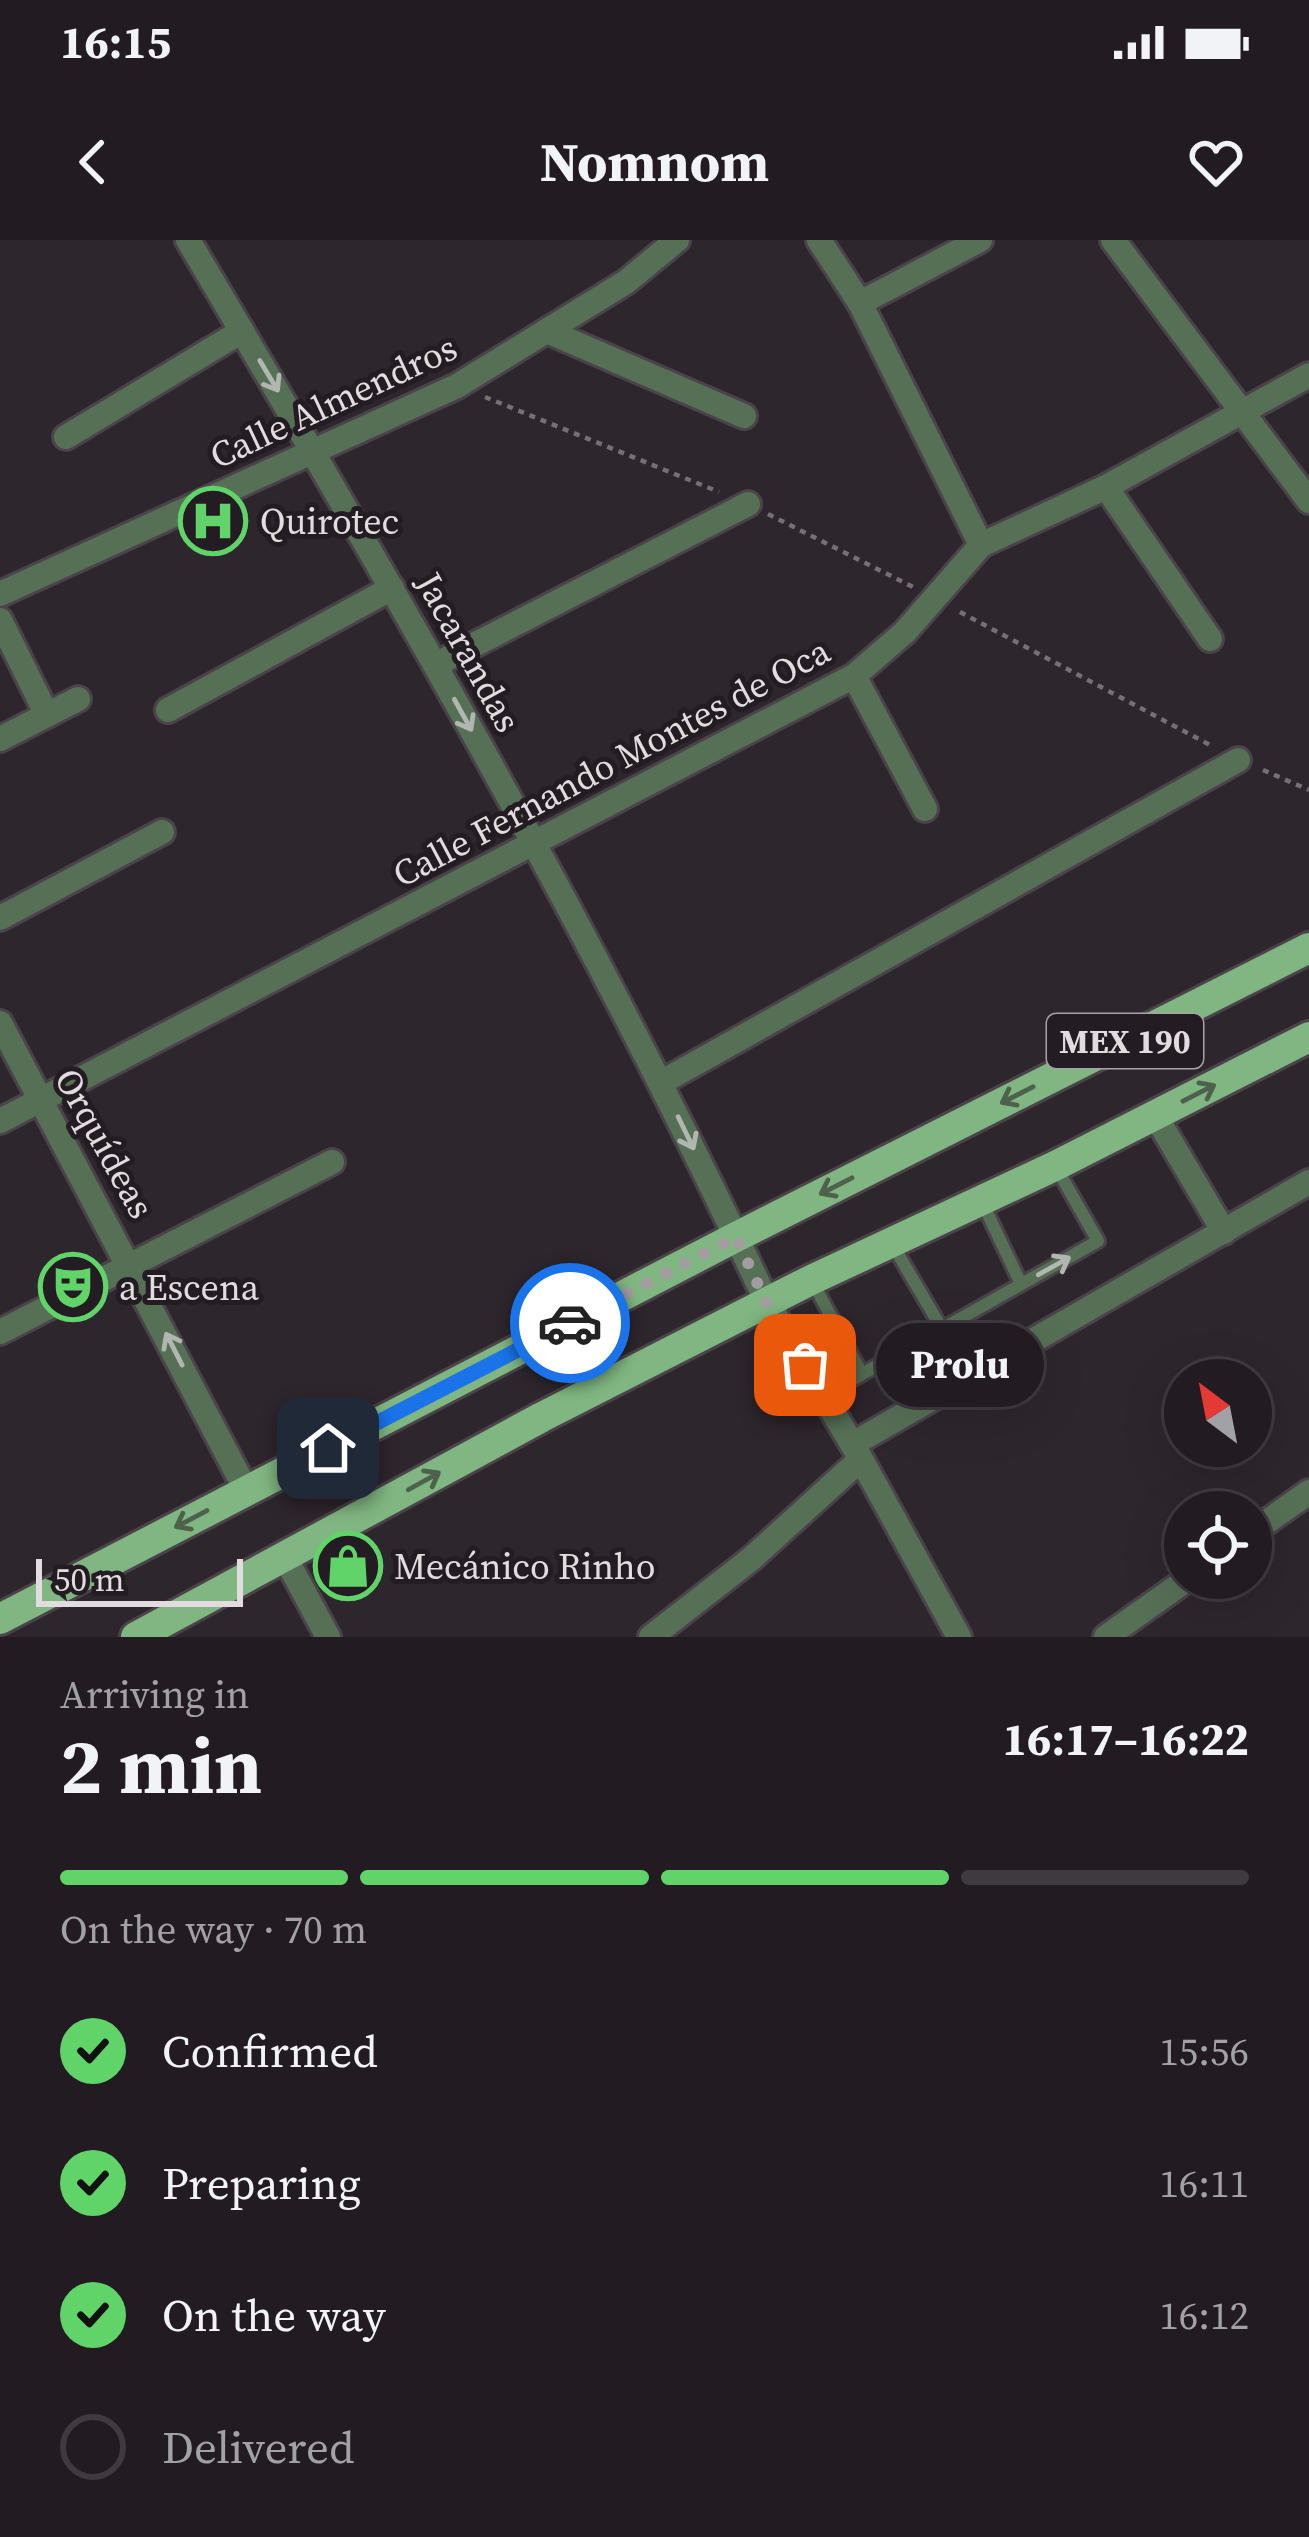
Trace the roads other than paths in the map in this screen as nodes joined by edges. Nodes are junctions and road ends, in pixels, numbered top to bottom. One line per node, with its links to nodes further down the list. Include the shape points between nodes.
1 (188, 240): 8 (street, Jacarandas)
2 (677, 240): 7 (street, Calle Almendros)
3 (818, 240): 6 (street)
4 (980, 240): 6 (street)
5 (1114, 240): 10 (street)
6 (860, 303): 17 (street)
7 (547, 331): 11 (street); 13 (street, Calle Almendros, via 457,386)
8 (242, 332): 12 (street); 13 (street, Jacarandas, one-way to 13)
9 (1309, 375): 10 (street, Calle Fernando Montes de Oca)
10 (1242, 412): 14 (street, Calle Fernando Montes de Oca); 15 (street)
11 (744, 416)
12 (66, 437)
13 (315, 452): 18 (street, Jacarandas); 19 (street, Calle Almendros)
14 (1106, 488): 17 (street, Calle Fernando Montes de Oca); 21 (street)
15 (1309, 501)
16 (748, 504): 22 (street)
17 (981, 545): 23 (street, Calle Fernando Montes de Oca)
18 (392, 588): 22 (street, Jacarandas); 25 (street)
19 (0, 594)
20 (0, 620): 26 (street)
21 (1210, 640)
22 (435, 665): 31 (street, Jacarandas, one-way to 31)
23 (854, 676): 29 (street); 31 (street, Calle Fernando Montes de Oca)
24 (78, 699): 26 (street)
25 (168, 710)
26 (47, 715): 27 (street)
27 (0, 739)
28 (1238, 760): 36 (street)
29 (925, 809)
30 (162, 832): 32 (street)
31 (533, 845): 36 (street, Jacarandas); 37 (street, Calle Fernando Montes de Oca)
32 (0, 918)
33 (1309, 948): 45 (main road, MEX 190, one-way to 45)
34 (0, 1023): 37 (street, Orquídeas)
35 (1309, 1037): 38 (main road, MEX 190, one-way to 35)
36 (662, 1082): 45 (street, Jacarandas, one-way to 45)
37 (38, 1098): 39 (street, Calle Fernando Montes de Oca); 47 (street, Orquídeas)
38 (1155, 1115): 41 (main road, MEX 190); 44 (street)
39 (0, 1121)
40 (332, 1162): 47 (street)
41 (1055, 1166): 43 (main road, MEX 190); 49 (lane, one-way to 41, via 1098,1241)
42 (1309, 1182): 44 (street)
43 (982, 1201): 46 (main road, MEX 190); 49 (lane)
44 (1224, 1232): 55 (street)
45 (736, 1237): 50 (street, Jacarandas); 56 (main road, MEX 190)
46 (891, 1242): 48 (main road, MEX 190); 51 (lane)
47 (130, 1264): 52 (street); 56 (street, Orquídeas, one-way to 47)
48 (811, 1280): 50 (main road, MEX 190); 53 (lane)
49 (1022, 1284): 51 (lane)
50 (766, 1302): 54 (street, Jacarandas); 59 (main road, MEX 190, one-way to 50)
51 (942, 1329): 53 (lane)
52 (0, 1332)
53 (862, 1374): 54 (lane)
54 (824, 1397): 55 (street, Jacarandas)
55 (857, 1451): 64 (street, via 751,1559); 65 (street, Jacarandas)
56 (246, 1490): 61 (main road, MEX 190, one-way to 61)
57 (1309, 1492): 58 (street)
58 (1272, 1518)
59 (285, 1557): 62 (main road, MEX 190); 63 (street)
60 (1164, 1596): 66 (street)
61 (0, 1619)
62 (136, 1637)
63 (328, 1637)
64 (651, 1637)
65 (958, 1637)
66 (1106, 1637)

